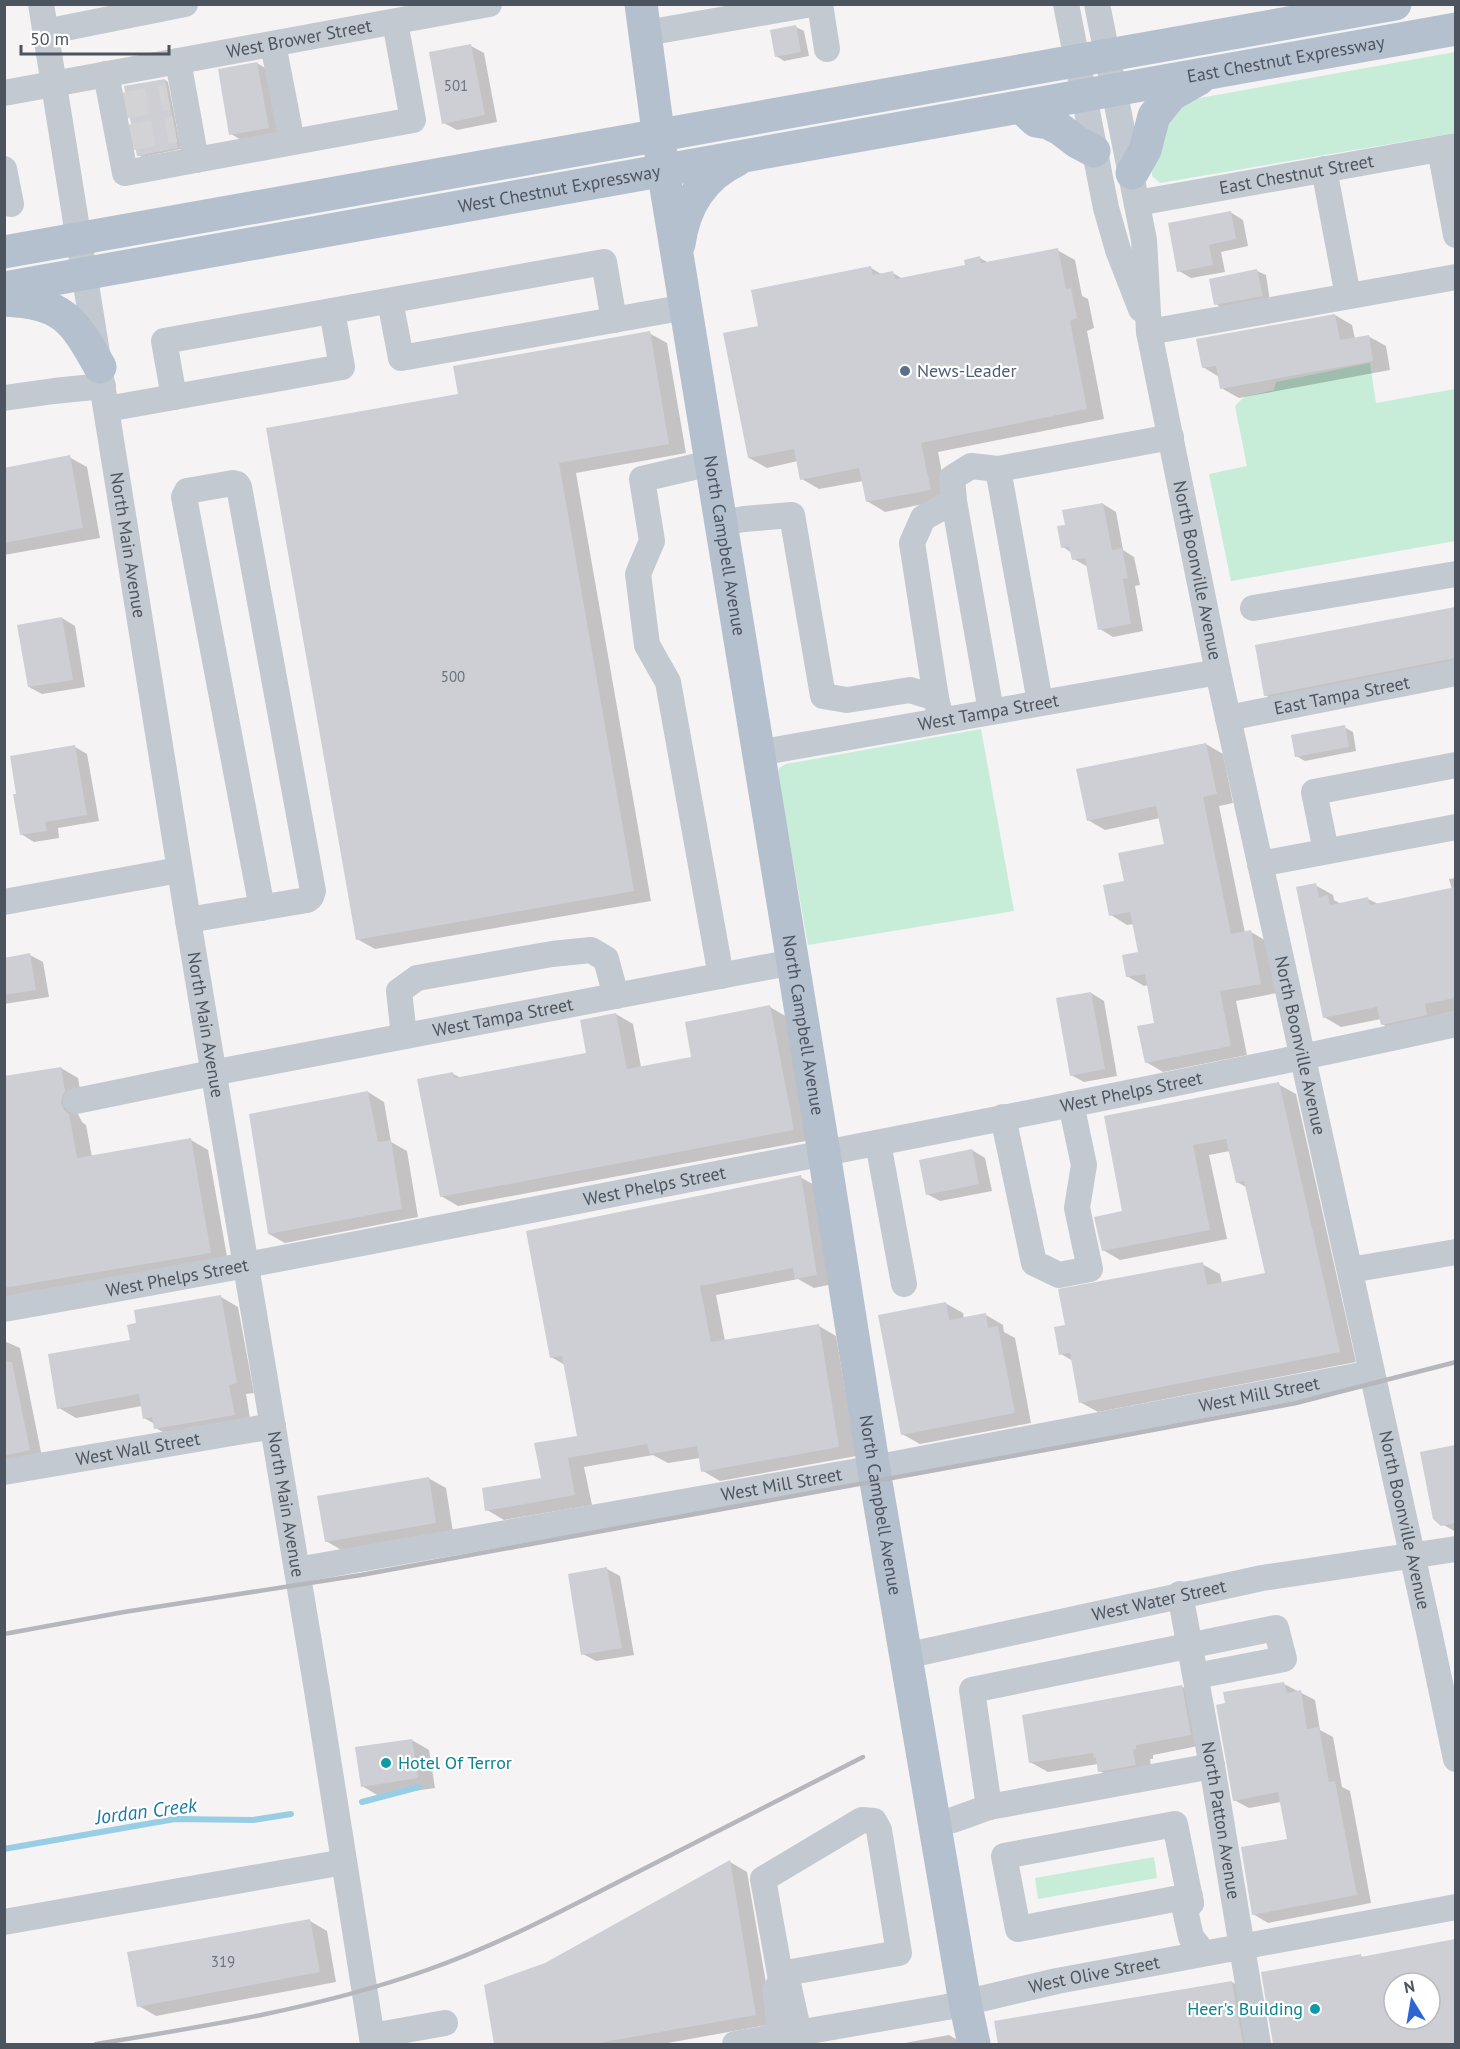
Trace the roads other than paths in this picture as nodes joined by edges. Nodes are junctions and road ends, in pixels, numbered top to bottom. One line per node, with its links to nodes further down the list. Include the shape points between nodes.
1 (41, 4): 12 (street, North Main Avenue)
2 (185, 4): 12 (street)
3 (489, 4): 9 (street, West Brower Street)
4 (812, 4): 10 (street)
5 (820, 4): 14 (street)
6 (1066, 4): 15 (street, North Boonville Avenue)
7 (1097, 4): 15 (street, North Boonville Avenue)
8 (1395, 4): 15 (main road, East Chestnut Expressway)
9 (383, 17): 13 (street, West Brower Street); 24 (street, via 413,120)
10 (643, 19): 23 (main road, North Campbell Avenue)
11 (1455, 29): 17 (main road, East Chestnut Expressway)
12 (45, 32): 19 (street, North Main Avenue)
13 (273, 44): 16 (street, West Brower Street); 24 (street)
14 (827, 49)
15 (1093, 59): 21 (street, North Boonville Avenue); 23 (main road, West Chestnut Expressway)
16 (178, 61): 18 (street, West Brower Street); 28 (street, via 176,96 182,127)
17 (1208, 73): 21 (main road, East Chestnut Expressway); 32 (main road, via 1171,95 1154,116)
18 (106, 74): 19 (street, West Brower Street); 28 (street, via 117,107 125,173)
19 (54, 84): 20 (street, West Brower Street); 35 (street, North Main Avenue)
20 (4, 93)
21 (1099, 93): 22 (main road, West Chestnut Expressway); 26 (street, North Boonville Avenue); 32 (street, North Boonville Avenue)
22 (1022, 107): 26 (main road, via 1036,121 1060,129); 27 (main road, West Chestnut Expressway)
23 (658, 136): 30 (main road, North Campbell Avenue); 35 (main road, West Chestnut Expressway)
24 (292, 142): 28 (street)
25 (1448, 148): 31 (street, East Chestnut Street); 34 (street)
26 (1094, 151): 47 (street, North Boonville Avenue, via 1118,250)
27 (748, 155): 30 (main road, West Chestnut Expressway); 37 (main road, via 721,169 700,188 685,215)
28 (196, 159)
29 (4, 169): 33 (street)
30 (663, 169): 37 (main road, North Campbell Avenue); 38 (main road, West Chestnut Expressway)
31 (1324, 170): 32 (street, East Chestnut Street); 41 (street)
32 (1134, 188): 47 (street, North Boonville Avenue, via 1144,240)
33 (11, 204)
34 (1455, 235)
35 (79, 238): 36 (main road, West Chestnut Expressway); 38 (street, North Main Avenue)
36 (4, 252)
37 (678, 258): 44 (main road, North Campbell Avenue)
38 (85, 273): 40 (main road, West Chestnut Expressway); 48 (street, North Main Avenue)
39 (1455, 277): 41 (street)
40 (4, 288)
41 (1348, 296): 47 (street)
42 (4, 300): 48 (main road, via 37,303 61,313 81,335)
43 (390, 301): 45 (street); 46 (street, via 401,358); 46 (street, via 604,262)
44 (686, 307): 46 (street); 52 (main road, North Campbell Avenue)
45 (332, 311): 49 (street, via 165,341); 49 (street, via 342,367)
46 (614, 320)
47 (1149, 332): 51 (street, North Boonville Avenue)
48 (103, 387): 49 (street); 50 (street); 69 (street, North Main Avenue)
49 (174, 397)
50 (4, 399)
51 (1171, 436): 53 (street); 58 (street, North Boonville Avenue)
52 (711, 463): 55 (main road, North Campbell Avenue); 74 (street, via 642,479 652,542 638,574 647,645 668,682)
53 (998, 470): 54 (street, via 971,466 952,478); 60 (street)
54 (954, 501): 61 (street, via 923,518 912,543); 62 (street)
55 (721, 523): 61 (street, via 792,515 823,696 847,700 910,690); 64 (main road, North Campbell Avenue)
56 (1455, 574): 57 (street)
57 (1253, 608)
58 (1218, 672): 60 (street, West Tampa Street); 63 (street, North Boonville Avenue)
59 (1455, 673): 63 (street, East Tampa Street)
60 (1040, 702): 62 (street, West Tampa Street)
61 (939, 709): 62 (street, West Tampa Street); 64 (street, West Tampa Street)
62 (991, 711)
63 (1228, 718): 68 (street, North Boonville Avenue)
64 (759, 753): 73 (main road, North Campbell Avenue)
65 (1455, 765): 67 (street, via 1314,792)
66 (1455, 827): 67 (street)
67 (1326, 851): 68 (street)
68 (1260, 864): 78 (street, North Boonville Avenue)
69 (180, 870): 70 (street); 72 (street, North Main Avenue)
70 (4, 902)
71 (262, 908): 71 (street, via 307,900 313,891 239,487 233,483 188,491 184,497); 72 (street)
72 (188, 920): 79 (street, North Main Avenue)
73 (793, 962): 74 (street, West Tampa Street); 84 (main road, North Campbell Avenue)
74 (721, 976): 75 (street, West Tampa Street)
75 (616, 996): 77 (street, West Tampa Street); 77 (street, via 606,959 591,950 417,978 399,991)
76 (1455, 1024): 78 (street, West Phelps Street)
77 (404, 1036): 79 (street, West Tampa Street)
78 (1302, 1057): 81 (street, West Phelps Street); 87 (street, North Boonville Avenue)
79 (212, 1073): 80 (street, West Tampa Street); 86 (street, North Main Avenue)
80 (76, 1101)
81 (1071, 1104): 82 (street, West Phelps Street); 82 (street, via 1084,1165 1077,1208 1090,1269 1059,1275 1034,1263)
82 (1003, 1118): 83 (street, West Phelps Street)
83 (878, 1143): 84 (street, West Phelps Street); 88 (street)
84 (825, 1154): 86 (street, West Phelps Street); 92 (main road, North Campbell Avenue)
85 (1455, 1252): 87 (street)
86 (246, 1265): 89 (street, West Phelps Street); 91 (street, North Main Avenue)
87 (1350, 1270): 90 (street, North Boonville Avenue)
88 (904, 1284)
89 (4, 1309)
90 (1372, 1373): 92 (street, West Mill Street); 95 (street, North Boonville Avenue)
91 (273, 1426): 93 (street, West Wall Street); 96 (street, North Main Avenue)
92 (873, 1468): 96 (street, West Mill Street); 99 (main road, North Campbell Avenue)
93 (4, 1472)
94 (1455, 1549): 95 (street, West Water Street)
95 (1413, 1557): 97 (street, West Water Street); 101 (street, North Boonville Avenue)
96 (297, 1570): 105 (street, North Main Avenue)
97 (1180, 1594): 98 (street, North Patton Avenue); 99 (street, West Water Street)
98 (1190, 1646): 100 (street, North Patton Avenue); 100 (street, via 1276,1628 1284,1659); 103 (street, via 972,1690)
99 (905, 1656): 104 (main road, North Campbell Avenue)
100 (1196, 1676): 102 (street, North Patton Avenue)
101 (1455, 1759)
102 (1212, 1766): 103 (street); 109 (street, North Patton Avenue)
103 (989, 1807): 104 (street)
104 (934, 1823): 112 (main road, North Campbell Avenue)
105 (344, 1862): 108 (street); 115 (street, North Main Avenue)
106 (1190, 1900): 106 (street, via 1018,1929 1004,1856 1175,1824); 110 (street, via 1201,1906 1206,1933)
107 (1455, 1907): 109 (street, West Olive Street)
108 (4, 1922)
109 (1242, 1946): 110 (street, West Olive Street); 118 (street, North Patton Avenue)
110 (1199, 1951): 112 (street, West Olive Street)
111 (780, 1979): 111 (street, via 763,1879 862,1820 874,1821 879,1830 898,1953); 114 (street, via 789,1988)
112 (965, 2002): 114 (street, West Olive Street); 117 (main road, North Campbell Avenue)
113 (445, 2023): 115 (street)
114 (790, 2035): 116 (street, West Olive Street)
115 (368, 2042)
116 (735, 2044)
117 (974, 2044)
118 (1258, 2044)

